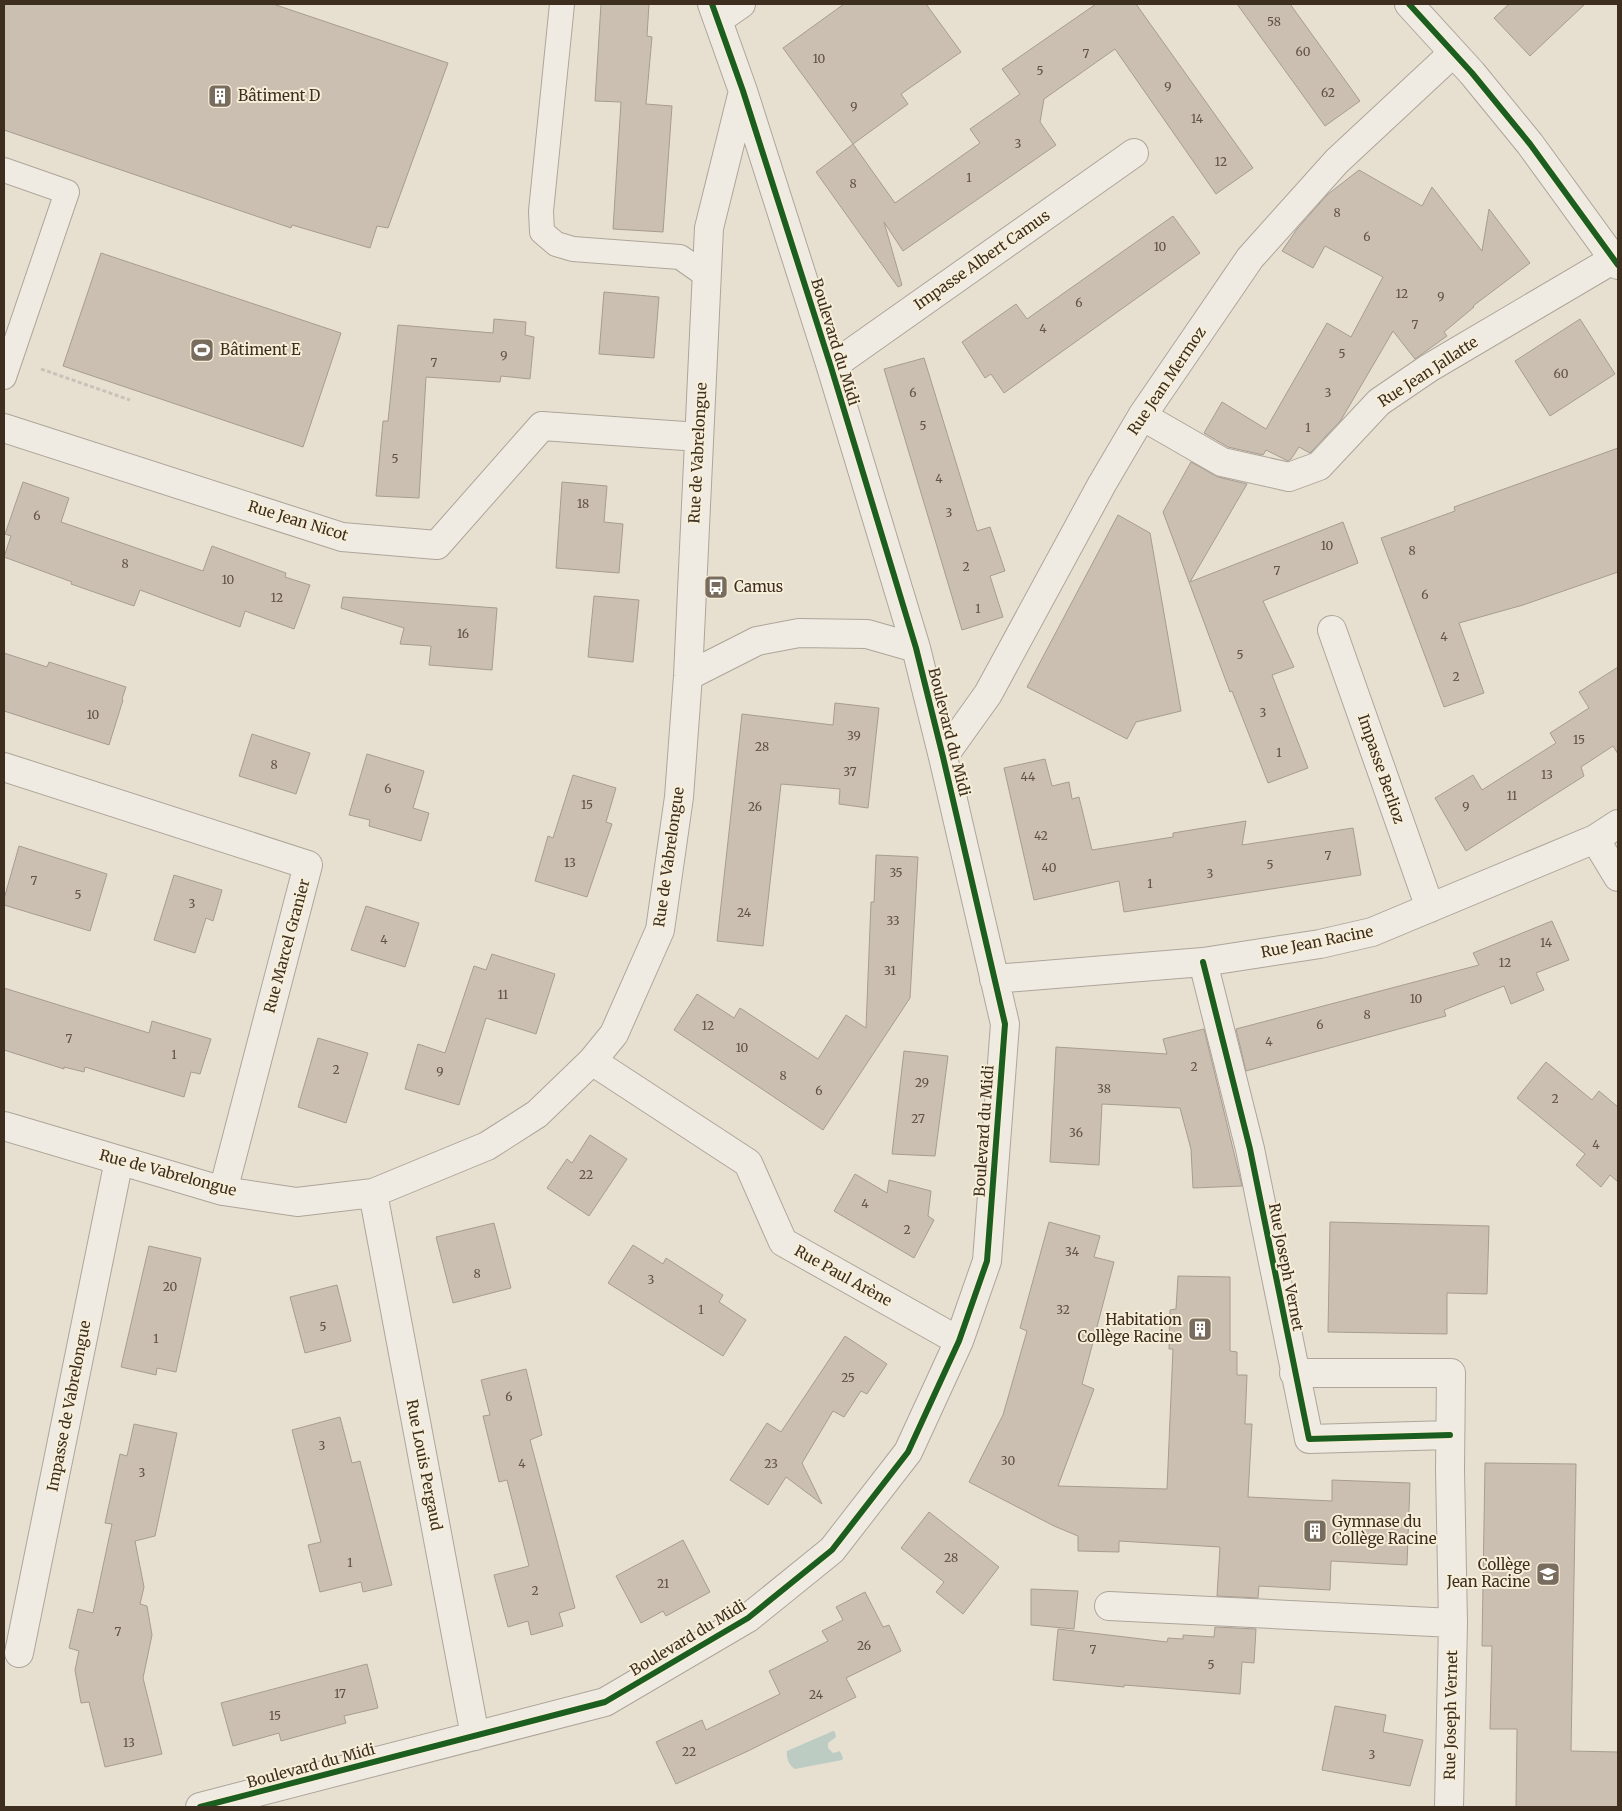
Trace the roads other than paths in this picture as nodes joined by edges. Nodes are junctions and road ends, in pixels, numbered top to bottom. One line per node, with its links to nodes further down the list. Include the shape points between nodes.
1 (562, 4): 10 (lane, via 541,211 542,232 556,244 573,250 680,257)
2 (741, 4): 4 (street)
3 (1418, 7): 5 (street)
4 (715, 12): 6 (street, Boulevard du Midi)
5 (1453, 53): 9 (street, via 1530,144); 13 (street, Rue Jean Mermoz, via 1337,161 1250,258)
6 (743, 91): 10 (street, Rue de Vabrelongue, via 709,228); 11 (street, Boulevard du Midi)
7 (1134, 153): 11 (street, Impasse Albert Camus)
8 (4, 170): 12 (lane, via 67,192)
9 (1616, 262): 13 (street, Rue Jean Jallatte, via 1421,373 1378,402 1319,466 1289,477 1222,462)
10 (707, 276): 15 (street, Rue de Vabrelongue)
11 (831, 366): 17 (street, Boulevard du Midi)
12 (4, 377)
13 (1142, 416): 19 (street, Rue Jean Mermoz, via 988,694)
14 (4, 428): 15 (street, Rue Jean Nicot, via 342,537 438,545 542,426)
15 (699, 437): 18 (street, Rue de Vabrelongue)
16 (1332, 630): 24 (street, Impasse Berlioz)
17 (916, 648): 18 (street, via 867,634 799,633 758,641); 19 (street, Boulevard du Midi)
18 (688, 676): 27 (street, Rue de Vabrelongue, via 679,797 660,930 614,1034)
19 (943, 757): 26 (street, Boulevard du Midi)
20 (4, 767): 30 (street, Rue Marcel Granier, via 308,865)
21 (1618, 824): 22 (street, Rue Jean Racine)
22 (1595, 839): 23 (street); 24 (street, Rue Jean Racine)
23 (1618, 876)
24 (1430, 908): 25 (street, Rue Jean Racine, via 1372,932 1320,944)
25 (1204, 962): 26 (street, Rue Jean Racine); 33 (street, Rue Joseph Vernet, via 1250,1149)
26 (994, 979): 32 (street, Boulevard du Midi, via 1005,1024 987,1261)
27 (592, 1061): 31 (street, Rue de Vabrelongue, via 536,1114 488,1146); 32 (street, Rue Paul Arène, via 748,1163 783,1242)
28 (4, 1126): 29 (street, Rue de Vabrelongue)
29 (119, 1160): 30 (street, Rue de Vabrelongue); 37 (street, Impasse de Vabrelongue)
30 (223, 1191): 31 (street, Rue de Vabrelongue, via 297,1202)
31 (373, 1193): 38 (street, Rue Louis Pergaud)
32 (959, 1341): 38 (street, Boulevard du Midi, via 908,1452 832,1550 771,1600 748,1618 605,1702)
33 (1294, 1373): 34 (street, Rue Joseph Vernet, via 1309,1439); 34 (street, Rue Joseph Vernet, via 1450,1373)
34 (1450, 1435): 36 (street, Rue Joseph Vernet)
35 (1110, 1606): 36 (street)
36 (1453, 1623): 40 (street, Rue Joseph Vernet)
37 (20, 1653)
38 (475, 1736): 39 (street, Boulevard du Midi)
39 (200, 1807)
40 (1449, 1807)

